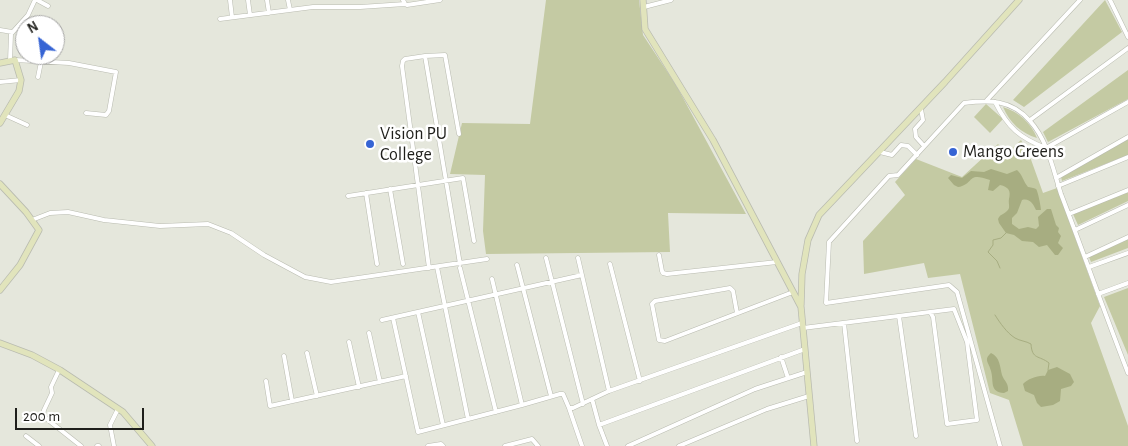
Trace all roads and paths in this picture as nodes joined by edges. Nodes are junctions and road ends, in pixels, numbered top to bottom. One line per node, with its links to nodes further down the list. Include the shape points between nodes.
1 (36, 0): 15 (street); 24 (street)
2 (230, 0): 21 (street)
3 (248, 0): 20 (street)
4 (267, 0): 19 (street)
5 (288, 0): 18 (street)
6 (312, 0): 16 (street)
7 (440, 0): 13 (street)
8 (643, 0): 17 (street)
9 (671, 0): 17 (street)
10 (1019, 0): 38 (street)
11 (1080, 0): 35 (street)
12 (1110, 0): 25 (street)
13 (426, 1): 14 (street)
14 (404, 2): 16 (street, via 360,7)
15 (48, 6)
16 (313, 7): 18 (street)
17 (644, 7): 72 (street, via 645,29 713,140)
18 (290, 10): 19 (street)
19 (269, 12): 20 (street)
20 (250, 15): 21 (street)
21 (232, 17): 22 (street)
22 (220, 19)
23 (0, 30): 24 (street)
24 (13, 32): 28 (street, via 10,40)
25 (1128, 37)
26 (1128, 48): 41 (street)
27 (425, 56): 44 (street, via 445,55); 52 (street); 53 (street, via 402,61)
28 (12, 61): 29 (street); 33 (street)
29 (0, 62)
30 (65, 63): 39 (street, via 116,72 109,111 106,115)
31 (40, 65): 32 (street)
32 (38, 77)
33 (21, 80): 34 (street); 40 (street)
34 (0, 82)
35 (988, 100): 36 (street); 46 (street, via 964,103)
36 (995, 102): 41 (street, via 1012,107); 47 (street, via 1014,130 1026,140)
37 (1128, 102): 47 (street)
38 (921, 108): 46 (street, via 923,120 915,129 916,137); 48 (street)
39 (86, 113)
40 (5, 115): 42 (street); 43 (street)
41 (1030, 120): 47 (street)
42 (0, 123)
43 (27, 125)
44 (459, 134)
45 (1128, 137): 51 (street)
46 (924, 146): 49 (street)
47 (1046, 148): 51 (street)
48 (880, 152): 49 (street, via 892,155 901,145 908,146); 92 (street, via 819,215 808,240)
49 (917, 155): 149 (street, via 898,175 889,176 829,242 826,303 949,285 957,292)
50 (1128, 157): 54 (street)
51 (1056, 178): 54 (street)
52 (446, 181): 53 (street); 65 (street, via 463,178); 77 (street)
53 (419, 186): 56 (street); 79 (street)
54 (1058, 186): 61 (street)
55 (1, 188): 62 (street)
56 (390, 189): 58 (street); 74 (street)
57 (1128, 190): 61 (street)
58 (366, 193): 59 (street); 73 (street)
59 (348, 196)
60 (1128, 205): 63 (street)
61 (1069, 214): 63 (street)
62 (32, 220): 79 (street, via 50,213 68,212 160,226 208,224 231,233 305,277 331,282); 86 (street, via 39,230 20,265)
63 (1075, 230): 68 (street)
64 (1128, 237): 68 (street)
65 (474, 241)
66 (1128, 253): 80 (street)
67 (659, 255): 72 (street, via 663,274)
68 (1085, 257): 80 (street)
69 (546, 258): 83 (street)
70 (578, 258): 81 (street)
71 (487, 260): 77 (street)
72 (777, 262): 87 (street)
73 (378, 264)
74 (403, 264)
75 (610, 264): 115 (street)
76 (516, 265): 85 (street)
77 (460, 266): 78 (street); 90 (street)
78 (437, 267): 79 (street); 91 (street)
79 (430, 268)
80 (1089, 268): 89 (street)
81 (582, 274): 83 (street); 118 (street)
82 (492, 280): 88 (street)
83 (552, 281): 85 (street); 124 (street)
84 (1128, 283): 89 (street)
85 (522, 287): 88 (street); 120 (street)
86 (0, 290)
87 (793, 292): 92 (street); 95 (street)
88 (496, 293): 90 (street); 125 (street)
89 (1098, 294): 108 (street)
90 (467, 300): 91 (street); 128 (street)
91 (445, 306): 93 (street); 129 (street)
92 (800, 307): 100 (street)
93 (418, 312): 97 (street); 130 (street)
94 (930, 312): 94 (street, via 954,308 967,342 978,420 947,424); 96 (street)
95 (737, 314): 95 (street, via 730,288 652,304 659,340 662,341)
96 (899, 316): 99 (street); 133 (street)
97 (393, 318): 98 (street); 112 (street)
98 (382, 320)
99 (844, 323): 100 (street); 134 (street)
100 (803, 326): 104 (street); 115 (street)
101 (369, 333): 116 (street)
102 (349, 342): 117 (street)
103 (0, 343): 109 (street)
104 (805, 349): 107 (street); 110 (street)
105 (307, 353): 119 (street)
106 (284, 356): 123 (street)
107 (781, 357): 113 (street); 131 (street)
108 (1126, 364): 111 (street)
109 (59, 370): 127 (street); 137 (street, via 43,416)
110 (807, 372): 113 (street); 121 (street)
111 (1128, 373)
112 (406, 376): 116 (street); 130 (street, via 418,432)
113 (788, 378): 146 (street, via 755,389)
114 (266, 381): 123 (street, via 270,406)
115 (640, 381): 118 (street)
116 (380, 382): 117 (street)
117 (359, 387): 119 (street)
118 (609, 391): 122 (street)
119 (317, 396): 123 (street)
120 (551, 396): 125 (street); 126 (street, via 563,394)
121 (809, 396): 135 (street); 147 (street, via 767,409)
122 (592, 399): 124 (street); 131 (street)
123 (292, 401)
124 (583, 404): 126 (street)
125 (522, 406): 128 (street)
126 (569, 408): 144 (street)
127 (118, 409): 138 (street, via 110,425); 139 (street)
128 (496, 412): 129 (street)
129 (468, 419): 130 (street)
130 (443, 425)
131 (598, 425): 145 (street)
132 (26, 436): 136 (street)
133 (916, 436)
134 (857, 441)
135 (814, 445): 148 (street)
136 (39, 446)
137 (82, 446)
138 (114, 446)
139 (152, 446)
140 (428, 446): 141 (street)
141 (443, 446)
142 (505, 446): 143 (street, via 532,439)
143 (538, 446)
144 (582, 446)
145 (607, 446)
146 (628, 446)
147 (679, 446)
148 (806, 446)
149 (1000, 446)

